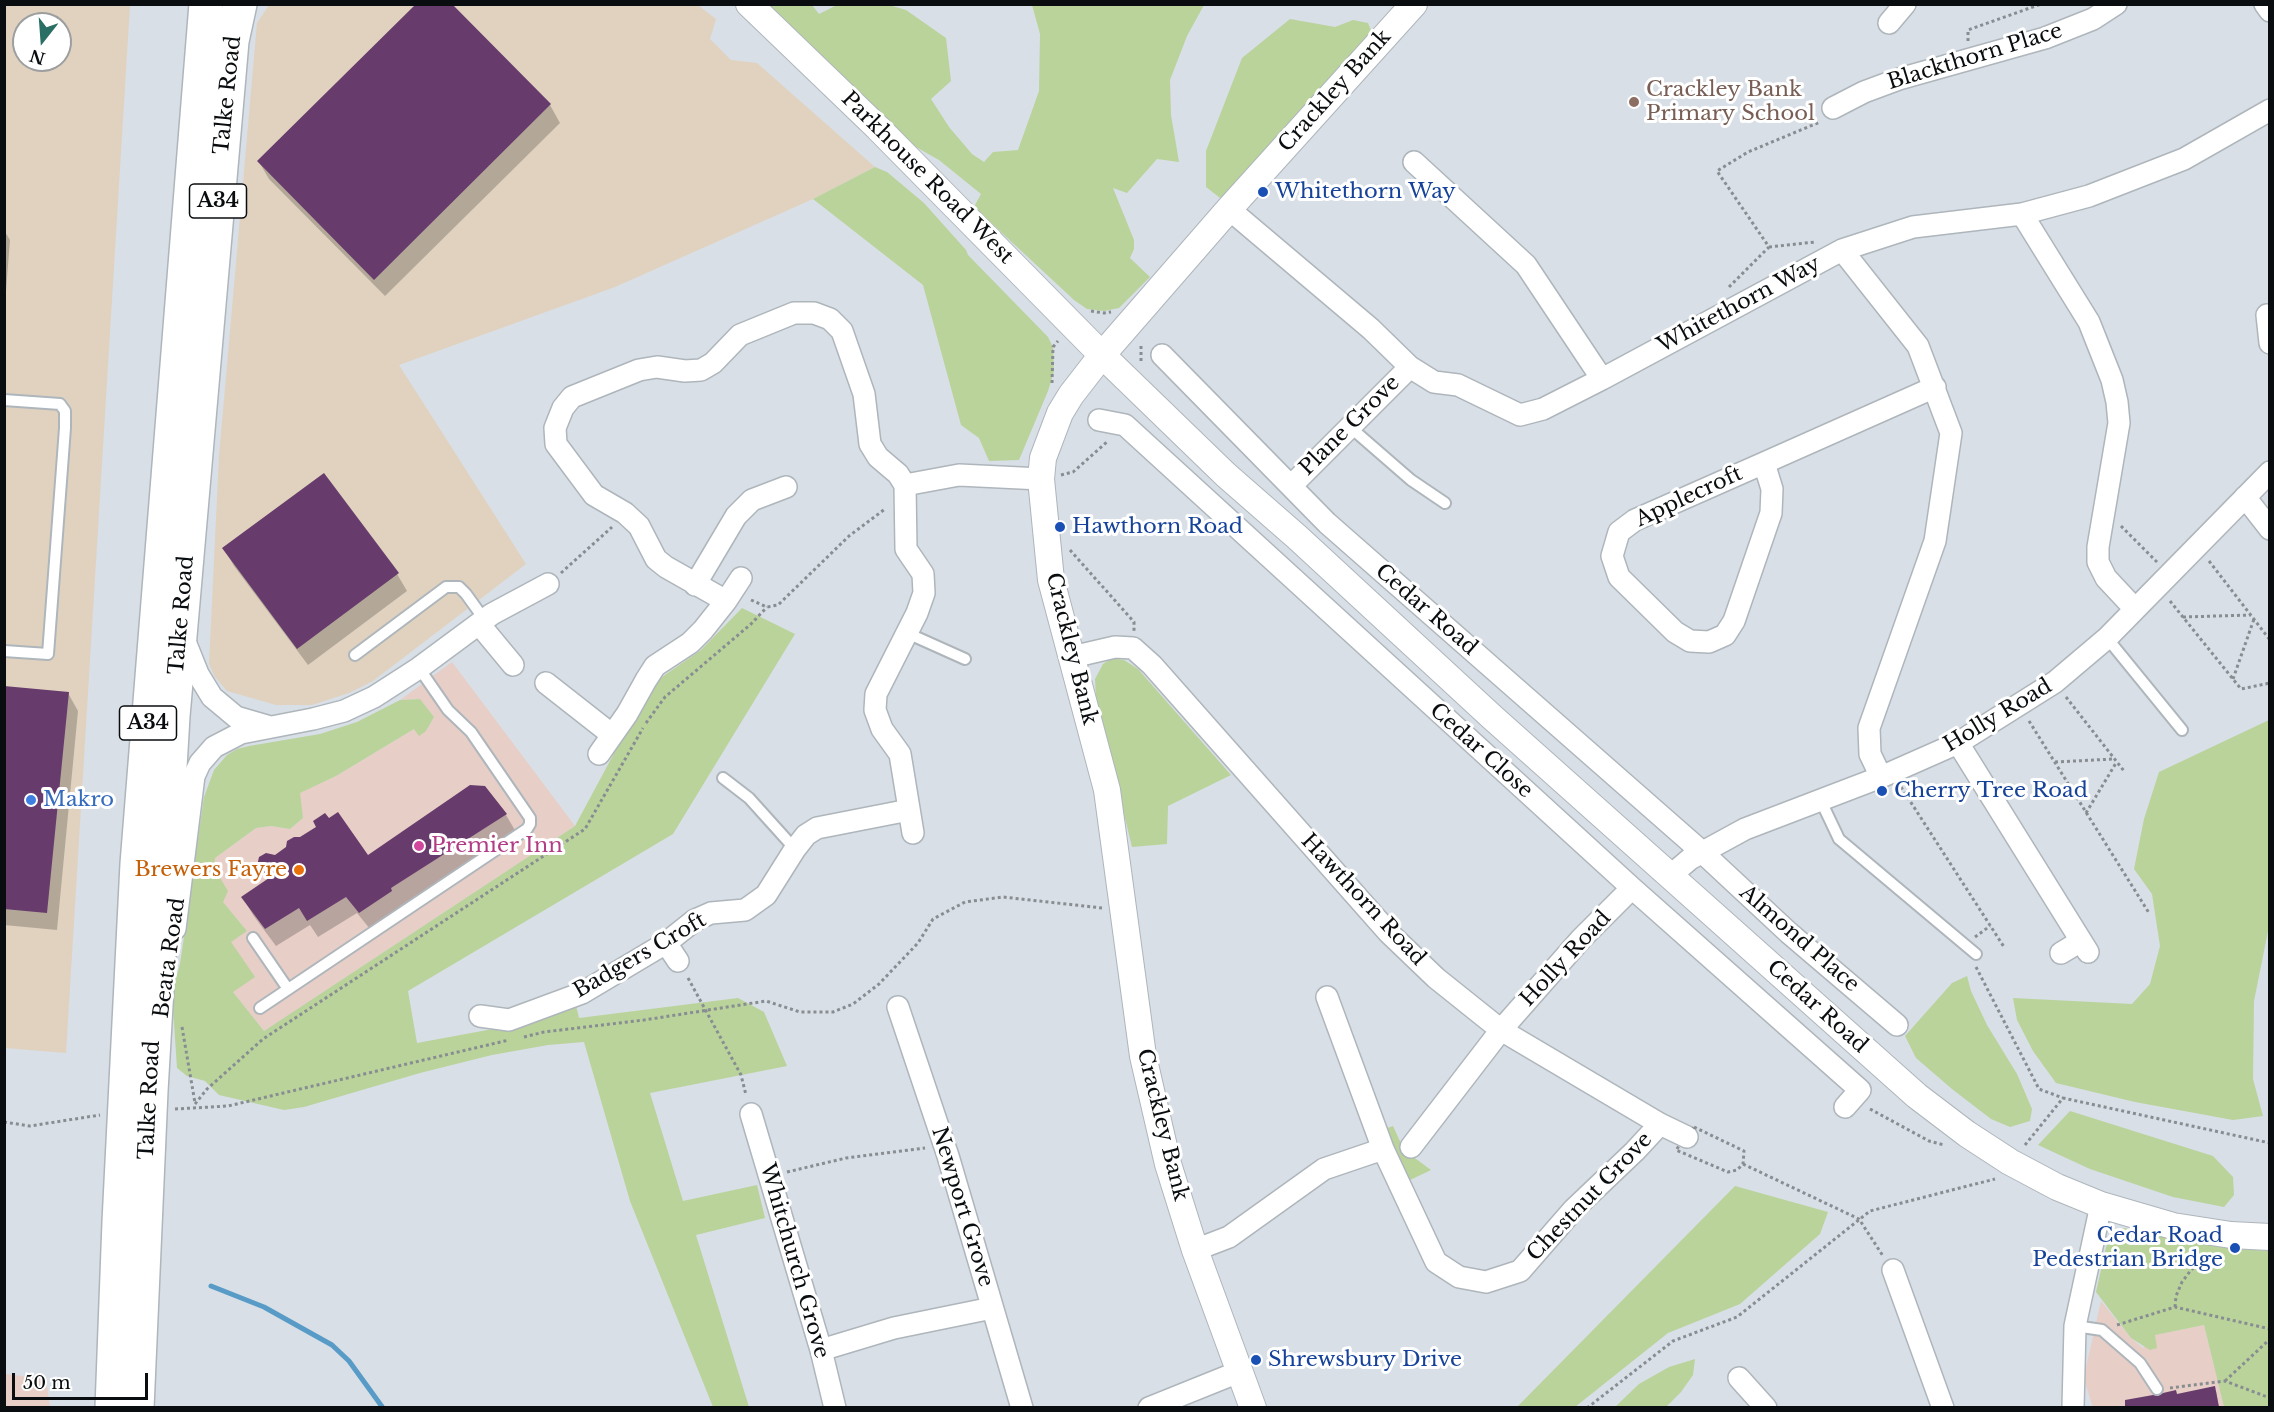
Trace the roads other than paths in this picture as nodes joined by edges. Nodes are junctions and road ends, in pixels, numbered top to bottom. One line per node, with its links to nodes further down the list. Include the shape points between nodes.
1 (206, 4): 78 (highway, Talke Road / A34, via 137,864)
2 (240, 4): 39 (highway, Talke Road / A34, via 232,41)
3 (749, 4): 18 (street, Parkhouse Road West, via 956,205)
4 (1414, 4): 13 (street, Crackley Bank)
5 (1905, 4): 9 (street)
6 (2116, 4): 10 (street, Blackthorn Place, via 2045,38 1899,79)
7 (2265, 4): 8 (street)
8 (2270, 11)
9 (1889, 23)
10 (1833, 108)
11 (2270, 110): 14 (street, Whitethorn Way, via 2184,159 2089,196)
12 (1414, 162): 21 (street, via 1526,265)
13 (1229, 209): 18 (street, Crackley Bank); 20 (street, Whitethorn Way)
14 (2022, 214): 15 (street, Whitethorn Way, via 1913,227); 37 (street, via 2089,322 2112,380 2118,423 2098,562 2106,578)
15 (1842, 250): 21 (street, Whitethorn Way); 22 (street, via 1918,346)
16 (2267, 315): 17 (street)
17 (2270, 343)
18 (1102, 355): 28 (street, Crackley Bank, via 1060,413 1043,458); 46 (street, Cedar Road, via 1226,475)
19 (1165, 367): 29 (street, Cedar Road)
20 (1410, 367): 21 (street, Whitethorn Way, via 1434,382 1458,385 1520,415 1543,409); 25 (street, Plane Grove)
21 (1602, 379)
22 (1935, 387): 26 (street, Applecroft); 56 (street, via 1951,433 1935,541 1869,728 1870,754)
23 (4, 400): 42 (lane, via 60,404 65,411 48,654)
24 (1099, 420): 50 (street, Cedar Close, via 1125,425)
25 (1350, 427): 29 (street, Plane Grove); 33 (lane, via 1411,480)
26 (1764, 463): 26 (street, Applecroft, via 1635,520 1619,532 1612,556 1619,577 1675,632 1690,641 1709,642 1725,635 1734,621 1771,513 1772,489)
27 (2270, 472): 32 (street, Holly Road)
28 (1041, 479): 31 (street, via 959,475); 44 (street, Crackley Bank, via 1051,580)
29 (1291, 486): 62 (street, Cedar Road, via 1327,523)
30 (786, 487): 36 (street, via 752,501 736,516)
31 (906, 496): 36 (street, via 898,474 878,457 870,444 864,394 842,332 830,319 814,313 794,313 740,335 701,370 639,370 572,397 555,428 556,444 594,495 639,526 656,559); 40 (street, via 906,549 924,583 924,593)
32 (2245, 497): 34 (street); 37 (street, Holly Road)
33 (1445, 503)
34 (2270, 529)
35 (548, 584): 38 (street, Beata Road)
36 (695, 585): 53 (street, via 733,590 690,643 655,666)
37 (2135, 609): 41 (street, Holly Road)
38 (481, 622): 43 (lane, via 466,594 459,587 447,587); 47 (street); 48 (street, Beata Road)
39 (181, 632): 51 (street, Beata Road, via 212,697 236,717); 78 (highway, Talke Road / A34)
40 (907, 633): 45 (lane); 59 (street, via 876,694 875,710 882,729 900,754)
41 (2107, 638): 52 (lane); 54 (street, Holly Road, via 2055,682)
42 (4, 651)
43 (355, 655)
44 (1071, 657): 76 (street, Hawthorn Road, via 1115,647 1133,648 1389,933 1436,978); 87 (street, Crackley Bank, via 1107,790 1143,1056 1168,1164)
45 (965, 659)
46 (1429, 659): 50 (street, Cedar Road); 63 (street, Cedar Road)
47 (513, 665)
48 (419, 668): 51 (street, Beata Road, via 344,711); 70 (lane, via 448,710 471,732 530,818 530,824)
49 (546, 682): 53 (street)
50 (1406, 682): 64 (street, Cedar Close)
51 (270, 727): 78 (street, Beata Road, via 241,733 214,747 194,776 171,963)
52 (2182, 730)
53 (611, 734): 55 (street)
54 (1958, 743): 56 (street, Holly Road); 67 (street, via 2085,946)
55 (598, 754)
56 (1881, 777): 58 (street, Holly Road)
57 (723, 778): 61 (lane, via 749,798)
58 (1820, 799): 62 (street, Holly Road, via 1745,829); 68 (lane, via 1839,839)
59 (909, 810): 60 (street); 61 (street, Badgers Croft, via 817,828)
60 (913, 833)
61 (795, 849): 66 (street, Badgers Croft, via 766,895 745,910 695,920)
62 (1702, 852): 63 (street, Holly Road); 75 (street, Almond Place)
63 (1670, 876): 85 (street, Cedar Road, via 1917,1096 2010,1162)
64 (1632, 888): 76 (street, Holly Road); 77 (street, Cedar Close)
65 (252, 938): 70 (lane)
66 (666, 943): 69 (street); 74 (street, Badgers Croft, via 582,993 509,1020)
67 (2061, 953)
68 (1976, 954)
69 (678, 961)
70 (288, 989): 73 (lane)
71 (1327, 997): 84 (street, Chestnut Grove)
72 (898, 1007): 89 (street, Newport Grove, via 945,1146)
73 (260, 1008)
74 (480, 1016)
75 (1885, 1023)
76 (1501, 1030): 81 (street, Hawthorn Road); 82 (street, Holly Road)
77 (1860, 1090): 79 (street, Cedar Road)
78 (142, 1104): 95 (highway, Talke Road / A34); 96 (highway, Talke Road / A34)
79 (1845, 1107)
80 (751, 1114): 91 (street, Whitchurch Grove)
81 (1659, 1124): 83 (street, Hawthorn Road); 84 (street, Chestnut Grove, via 1574,1209 1520,1271 1486,1282 1458,1277 1436,1262)
82 (1416, 1135)
83 (1687, 1137)
84 (1383, 1149): 87 (street, via 1324,1169 1229,1237)
85 (2100, 1205): 86 (street, Cedar Road, via 2173,1226); 90 (street)
86 (2270, 1237)
87 (1195, 1250): 92 (street, Crackley Bank)
88 (1893, 1270): 102 (street)
89 (992, 1308): 91 (street, via 894,1328); 98 (street, Newport Grove)
90 (2075, 1326): 94 (lane, via 2102,1330 2140,1363); 103 (street)
91 (821, 1350): 97 (street, Whitchurch Grove)
92 (1241, 1371): 99 (street, via 1187,1397); 100 (street, Crackley Bank)
93 (1739, 1378): 101 (street)
94 (2157, 1389)
95 (112, 1407)
96 (137, 1407)
97 (836, 1407)
98 (1022, 1407)
99 (1149, 1407)
100 (1253, 1407)
101 (1766, 1407)
102 (1943, 1407)
103 (2069, 1407)

